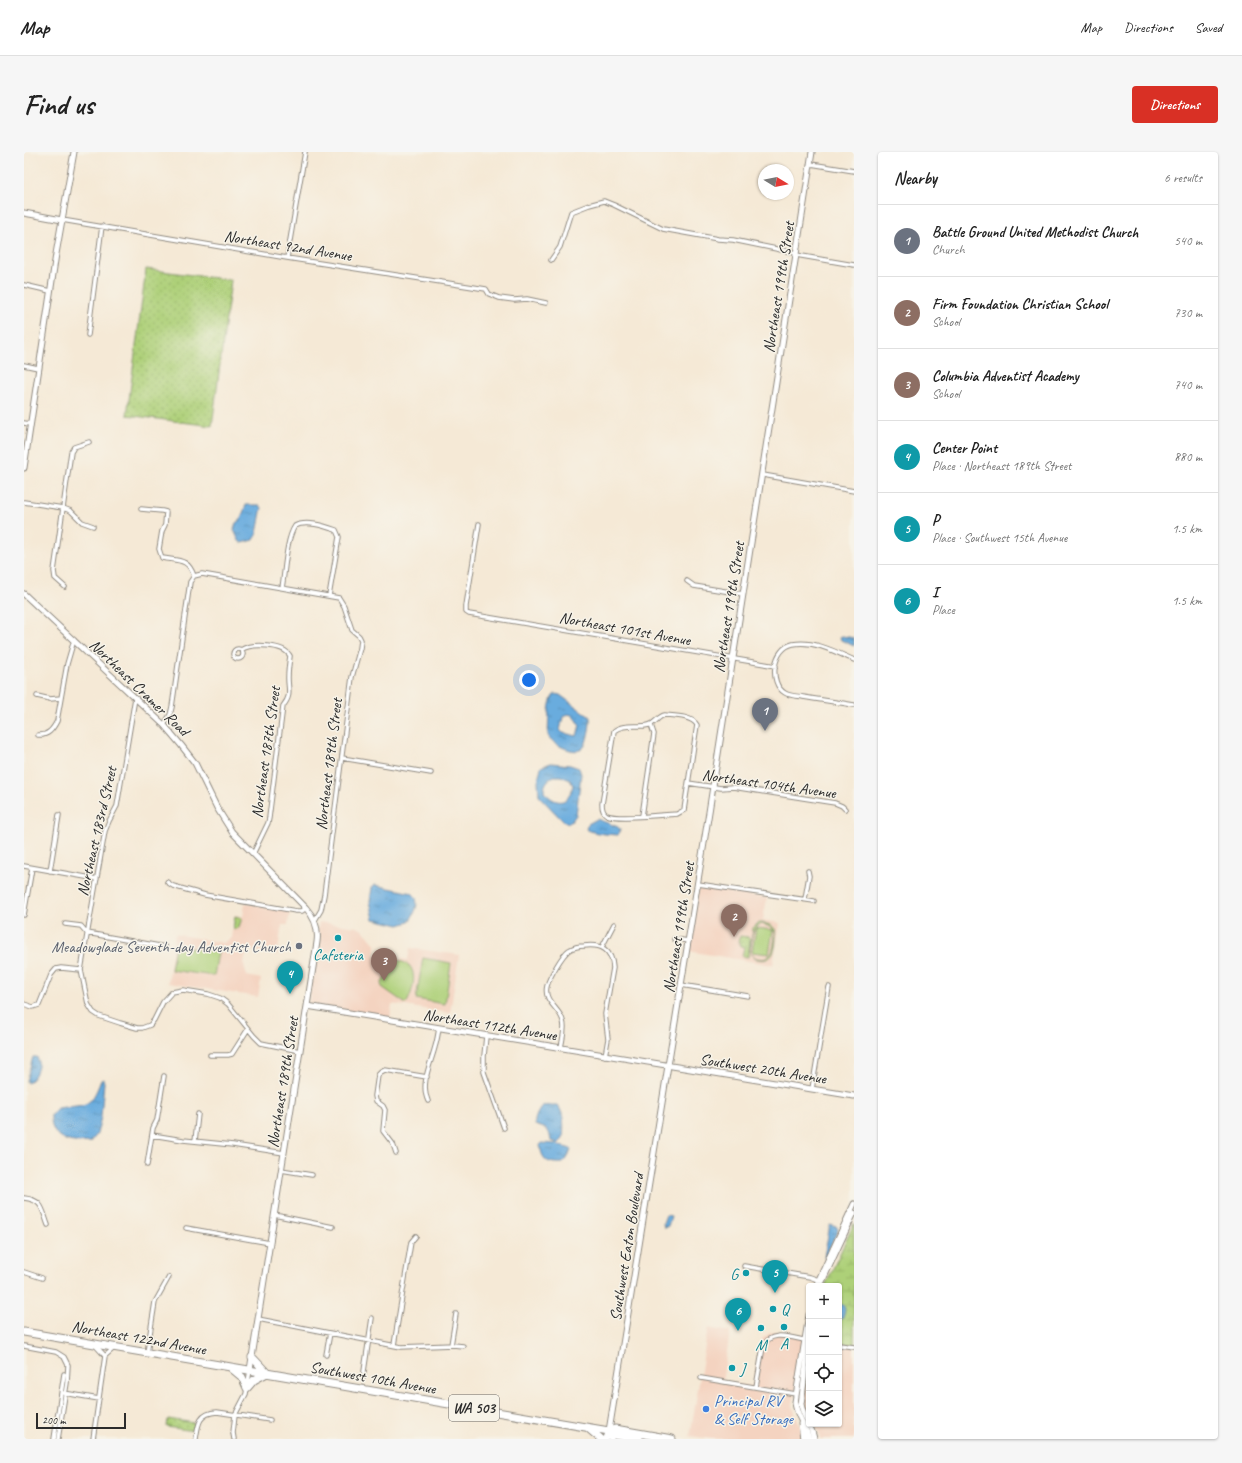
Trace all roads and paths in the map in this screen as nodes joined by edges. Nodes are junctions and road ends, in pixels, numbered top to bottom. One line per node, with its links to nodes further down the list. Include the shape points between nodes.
1 (74, 152): 7 (street)
2 (305, 152): 10 (street)
3 (812, 152): 4 (street, Northeast 199th Street)
4 (810, 164): 5 (street); 9 (street, Northeast 199th Street)
5 (854, 171)
6 (24, 213): 7 (street, Northeast 92nd Avenue)
7 (62, 220): 8 (street, Northeast 92nd Avenue); 14 (street)
8 (102, 226): 10 (street, Northeast 92nd Avenue); 16 (street)
9 (796, 254): 11 (street, via 733,240 662,229 604,201 571,212 560,247); 12 (street); 23 (street, Northeast 199th Street)
10 (287, 258): 15 (street, Northeast 92nd Avenue, via 486,289 489,294 499,298)
11 (551, 260)
12 (854, 264)
13 (24, 286): 14 (street)
14 (50, 290): 18 (street)
15 (546, 303)
16 (88, 335)
17 (24, 365): 18 (street)
18 (38, 368): 20 (street)
19 (24, 423): 20 (street)
20 (30, 424): 22 (street)
21 (88, 442): 26 (street, via 75,446 72,450)
22 (24, 468)
23 (762, 475): 24 (street); 35 (street, Northeast 199th Street)
24 (854, 490)
25 (24, 502): 26 (street)
26 (63, 508): 29 (street, via 71,511 82,522); 32 (street, via 54,574)
27 (141, 509): 30 (street, via 166,512 160,555 162,558 186,562)
28 (479, 524): 39 (street, Northeast 101st Avenue, via 466,606 466,612 469,614)
29 (93, 526)
30 (194, 576): 33 (street, via 202,574); 47 (street, via 190,582 172,707)
31 (687, 582): 35 (street, via 694,586)
32 (65, 587)
33 (282, 588): 36 (street); 36 (street, via 291,534 295,526 299,524 328,527 336,530 339,537)
34 (24, 594): 37 (street, Northeast Cramer Road)
35 (743, 594): 39 (street, Northeast 199th Street)
36 (331, 596): 49 (street, Northeast 189th Street, via 339,598 350,626 361,642 352,677)
37 (74, 640): 43 (street); 44 (street, Northeast Cramer Road)
38 (241, 650): 56 (street, Northeast 187th Street, via 266,646 287,651 290,656 290,687 283,706 269,818)
39 (733, 659): 41 (street, Northeast 101st Avenue); 52 (street, Northeast 199th Street)
40 (854, 660): 41 (street, via 822,647 797,643 782,650)
41 (776, 666): 45 (street, via 776,682 786,694)
42 (37, 696): 43 (street)
43 (61, 698): 48 (street, via 59,715 54,727 47,734)
44 (135, 698): 47 (street, Northeast Cramer Road); 61 (street, Northeast 183rd Street, via 117,806 108,821)
45 (854, 705)
46 (651, 724): 51 (street, via 665,715 695,721 697,725); 55 (street, via 654,734); 55 (street, via 621,727 614,731 602,804 604,812 612,816)
47 (164, 725): 56 (street, Northeast Cramer Road, via 195,763 232,832)
48 (38, 735)
49 (342, 758): 50 (street); 68 (street, Northeast 189th Street, via 324,895 321,910)
50 (431, 773)
51 (688, 783): 52 (street, Northeast 104th Avenue); 55 (street, via 683,812)
52 (713, 787): 53 (street, Northeast 104th Avenue, via 733,787 835,802); 63 (street, Northeast 199th Street)
53 (845, 809)
54 (59, 815): 59 (street)
55 (642, 816)
56 (253, 854): 66 (street, Northeast Cramer Road)
57 (24, 866): 58 (street)
58 (32, 868): 59 (street); 67 (street)
59 (50, 871): 61 (street)
60 (808, 871): 64 (street)
61 (97, 879): 71 (street, Northeast 183rd Street)
62 (167, 882): 66 (street, via 205,895 296,911)
63 (698, 884): 64 (street); 73 (street, Northeast 199th Street)
64 (805, 899): 65 (street)
65 (814, 901)
66 (306, 908): 68 (street, Northeast Cramer Road)
67 (24, 915)
68 (315, 920): 81 (street, Northeast 189th Street, via 318,938)
69 (65, 924): 71 (street, via 81,926)
70 (614, 924): 75 (street)
71 (87, 932): 74 (street); 76 (street, Northeast 183rd Street)
72 (674, 939): 73 (street)
73 (689, 940): 77 (street, Northeast 199th Street)
74 (165, 947)
75 (602, 947): 85 (street, via 585,945 568,950 547,986 549,1002 558,1010 564,1024); 88 (street, via 612,960 613,968 605,1014 608,1039)
76 (81, 970): 80 (street, via 56,969 39,1005 32,1007); 83 (street, via 90,1008 107,1019 137,1028 145,1027 154,1020 169,994 183,990 220,998)
77 (681, 985): 79 (street); 89 (street, Northeast 199th Street)
78 (828, 987): 92 (street)
79 (748, 996)
80 (24, 1004)
81 (307, 1006): 82 (street, Northeast 112th Avenue); 86 (street, Northeast 189th Street)
82 (439, 1028): 84 (street, Northeast 112th Avenue); 91 (street)
83 (248, 1029): 86 (street, via 261,1043); 87 (street, via 232,1054)
84 (486, 1036): 85 (street, Northeast 112th Avenue); 96 (street, via 484,1072)
85 (561, 1048): 88 (street, Northeast 112th Avenue)
86 (300, 1050): 99 (street, Northeast 189th Street)
87 (210, 1055)
88 (605, 1056): 89 (street, Northeast 112th Avenue)
89 (668, 1066): 92 (street, Southwest 20th Avenue); 155 (street, Southwest Eaton Boulevard)
90 (164, 1076): 97 (street)
91 (427, 1077): 94 (street, via 425,1094); 100 (street, via 387,1070 381,1072 378,1078 375,1097 385,1110 383,1131 395,1147)
92 (812, 1089): 93 (street, Southwest 20th Avenue)
93 (854, 1096)
94 (428, 1101)
95 (198, 1114): 98 (street)
96 (504, 1128)
97 (152, 1135): 98 (street); 101 (street)
98 (195, 1141): 99 (street)
99 (284, 1153): 102 (street, Northeast 189th Street)
100 (396, 1153)
101 (147, 1165)
102 (282, 1170): 103 (street); 107 (street, Northeast 189th Street)
103 (312, 1175)
104 (24, 1198): 108 (street, via 39,1203)
105 (854, 1204): 117 (street)
106 (854, 1214): 117 (street)
107 (274, 1215): 109 (street); 112 (street, Northeast 189th Street)
108 (48, 1225)
109 (333, 1227)
110 (186, 1228): 112 (street)
111 (416, 1236): 126 (street, via 411,1242)
112 (270, 1243): 120 (street, Northeast 189th Street)
113 (744, 1266): 117 (street, via 810,1277)
114 (24, 1272): 116 (street)
115 (169, 1277): 134 (street, via 155,1302)
116 (42, 1278)
117 (820, 1283)
118 (456, 1314): 127 (street)
119 (372, 1318): 123 (street)
120 (258, 1319): 122 (street); 138 (street, Northeast 189th Street)
121 (24, 1332): 125 (highway, Northeast 122nd Avenue / WA 503)
122 (330, 1333): 123 (street); 135 (street)
123 (368, 1340): 126 (street); 143 (street)
124 (806, 1340): 145 (street, via 772,1336 765,1341)
125 (94, 1344): 132 (highway, Northeast 122nd Avenue / WA 503); 137 (street)
126 (394, 1345): 127 (street)
127 (451, 1345): 131 (street)
128 (806, 1345): 149 (street)
129 (842, 1345): 133 (street)
130 (24, 1346): 148 (street, Northeast 122nd Avenue, via 56,1352 64,1357 69,1369)
131 (463, 1346)
132 (115, 1347): 134 (highway, Northeast 122nd Avenue / WA 503); 137 (street)
133 (854, 1347)
134 (147, 1353): 139 (highway, Northeast 122nd Avenue / WA 503)
135 (326, 1355)
136 (808, 1355): 169 (street, via 801,1404)
137 (105, 1356): 150 (street)
138 (252, 1357): 140 (street, Northeast 189th Street); 141 (highway)
139 (230, 1367): 140 (highway, Northeast 122nd Avenue / WA 503); 146 (highway, via 242,1377)
140 (250, 1370): 141 (highway, Southwest 10th Avenue / WA 503); 146 (street)
141 (267, 1373): 146 (highway, via 252,1381); 154 (highway, Southwest 10th Avenue / WA 503)
142 (64, 1374): 147 (street)
143 (363, 1378)
144 (701, 1378): 145 (street)
145 (756, 1387): 149 (street)
146 (247, 1388): 151 (street)
147 (61, 1393): 148 (street); 157 (street)
148 (65, 1394): 150 (street); 158 (street)
149 (796, 1394): 153 (street, via 796,1409)
150 (99, 1398): 159 (street)
151 (235, 1415): 152 (street); 160 (street, via 217,1412 203,1417 198,1424); 161 (street)
152 (270, 1420)
153 (802, 1424): 167 (highway); 168 (street)
154 (586, 1427): 155 (highway, Southwest 10th Avenue / WA 503); 162 (highway)
155 (609, 1431): 156 (highway, Southwest 10th Avenue / WA 503); 163 (main road, Southwest Eaton Boulevard); 164 (main road, Southwest Eaton Boulevard); 166 (highway, Southwest 10th Avenue / WA 503, via 615,1429)
156 (620, 1438): 165 (highway, Southwest 10th Avenue / WA 503)
157 (54, 1439)
158 (58, 1439)
159 (93, 1439)
160 (196, 1439)
161 (234, 1439)
162 (601, 1439)
163 (606, 1439)
164 (611, 1439)
165 (639, 1439)
166 (672, 1439)
167 (804, 1439)
168 (809, 1439)
169 (814, 1439)

